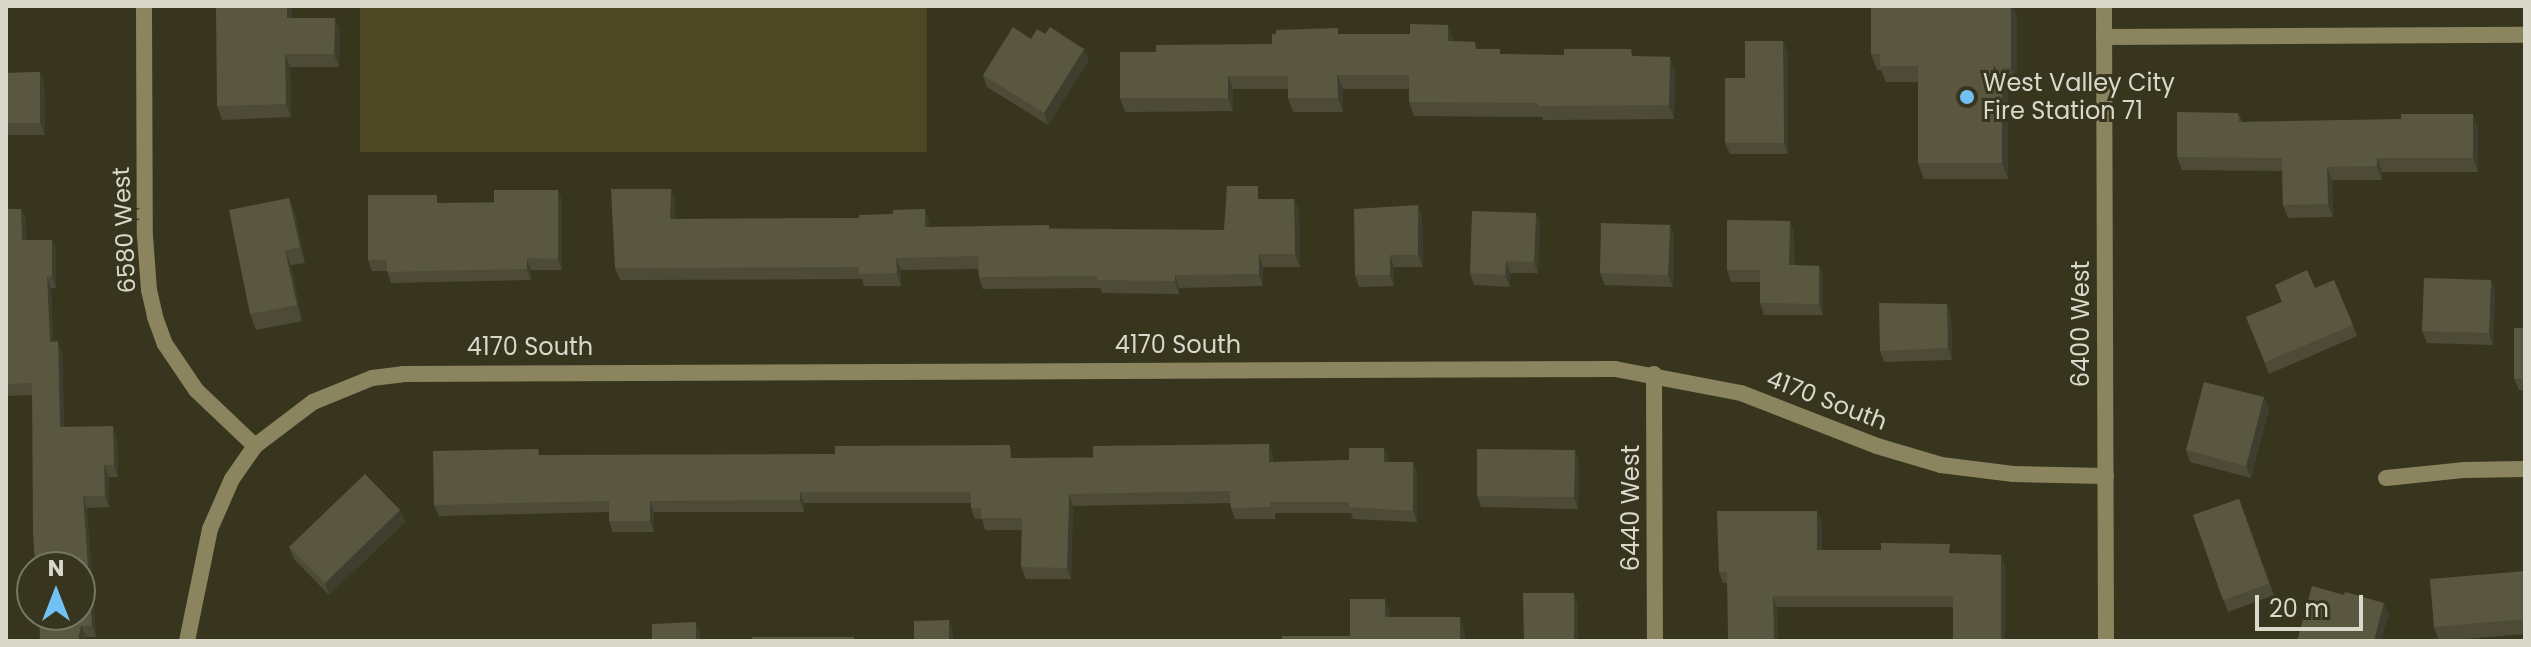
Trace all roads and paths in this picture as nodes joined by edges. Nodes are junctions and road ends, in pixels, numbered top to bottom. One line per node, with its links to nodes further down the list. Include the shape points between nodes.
1 (144, 6): 6 (street, 6580 West, via 145,236 155,317 165,344 196,390)
2 (2104, 6): 4 (street, 6400 West)
3 (2525, 35): 4 (street)
4 (2104, 37): 8 (street, 6400 West)
5 (1654, 374): 6 (street, 4170 South, via 1579,367 433,371 372,378 343,388 284,421); 8 (street, 4170 South, via 1741,393 1941,465 2013,474); 11 (street, 6440 West)
6 (255, 446): 10 (street, via 214,516)
7 (2525, 469): 9 (street)
8 (2106, 476): 12 (street, 6400 West)
9 (2386, 478)
10 (187, 641)
11 (1655, 641)
12 (2106, 641)

